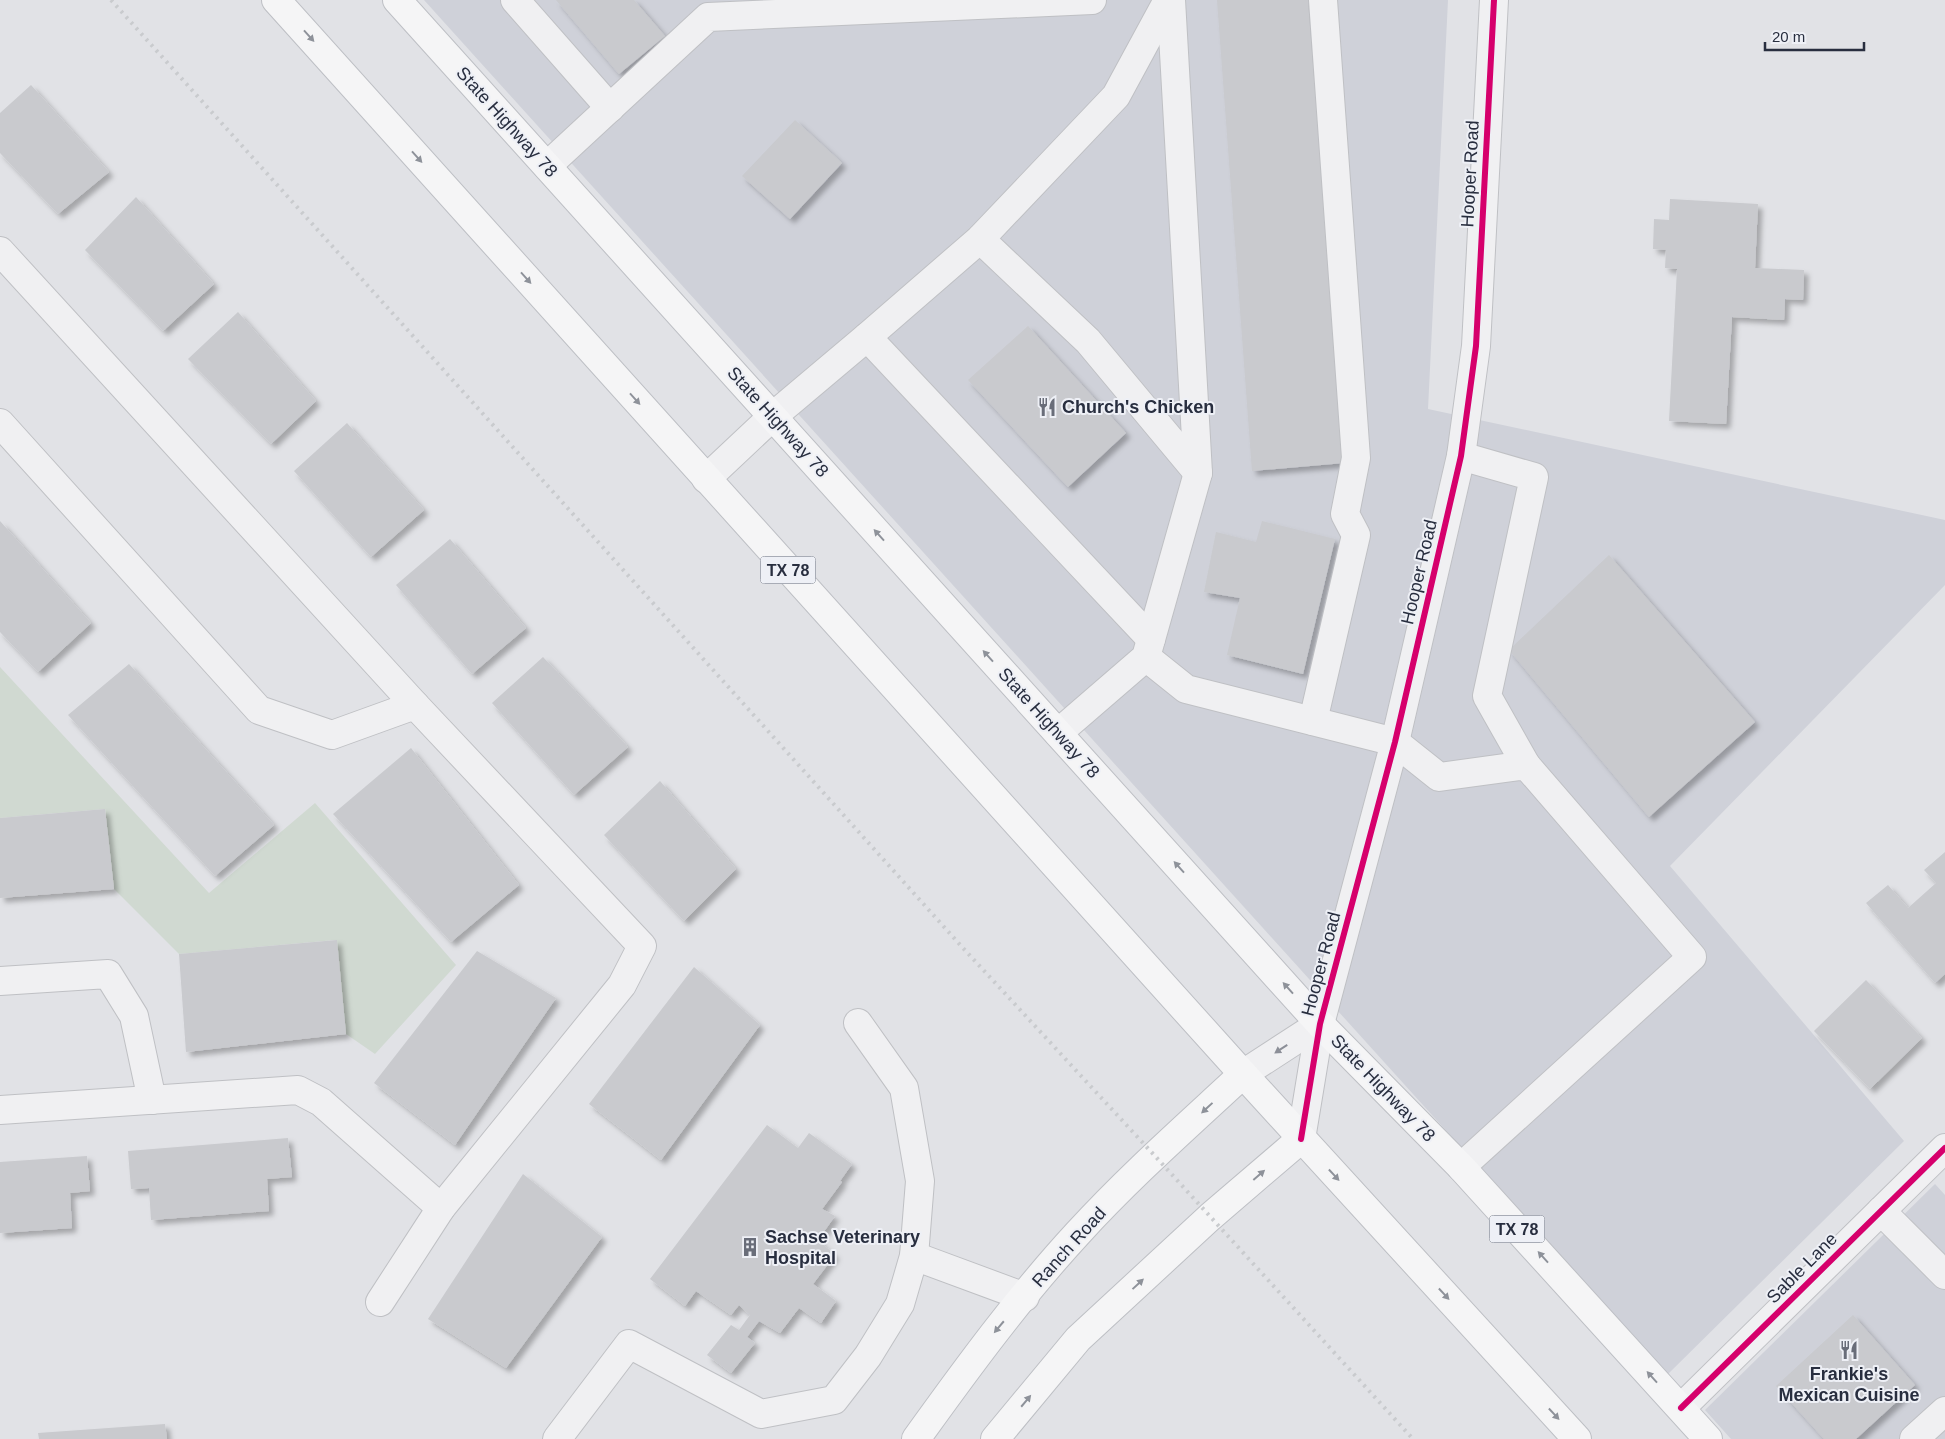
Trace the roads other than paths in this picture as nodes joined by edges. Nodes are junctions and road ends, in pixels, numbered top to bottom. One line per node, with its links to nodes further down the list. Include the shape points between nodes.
1 (276, 0): 18 (main road, TX 78, one-way to 18)
2 (397, 0): 10 (main road, State Highway 78 / TX 78)
3 (515, 0): 9 (street)
4 (1092, 0): 8 (street)
5 (1169, 0): 11 (street, via 1116,96); 17 (street)
6 (1322, 0): 21 (street, via 1356,458 1345,514 1356,535)
7 (1494, 0): 16 (street, Hooper Road, via 1476,346)
8 (761, 7): 9 (street, via 708,17)
9 (610, 108): 10 (street)
10 (547, 166): 14 (main road, State Highway 78 / TX 78)
11 (980, 239): 13 (street); 17 (street, via 1088,341)
12 (0, 252): 20 (street)
13 (868, 337): 14 (street); 19 (street)
14 (772, 417): 18 (street); 22 (main road, State Highway 78 / TX 78, one-way to 14)
15 (0, 423): 20 (street, via 258,710 332,735)
16 (1462, 456): 23 (street, Hooper Road); 24 (street, via 1534,476 1488,696)
17 (1198, 473): 19 (street)
18 (706, 479): 28 (main road, TX 78)
19 (1148, 648): 21 (street, via 1186,689); 22 (street)
20 (415, 705): 34 (street, via 642,946 622,985)
21 (1312, 721): 23 (street)
22 (1058, 733): 27 (main road, State Highway 78 / TX 78, one-way to 22)
23 (1396, 742): 24 (street, via 1439,777); 27 (street, Hooper Road)
24 (1526, 764): 33 (street, via 1692,957)
25 (0, 981): 29 (street, via 108,974 134,1016)
26 (858, 1023): 36 (street, via 904,1088 920,1181)
27 (1320, 1024): 28 (street, Hooper Road, one-way to 28); 31 (street, Hooper Road); 33 (main road, State Highway 78 / TX 78)
28 (1242, 1074): 31 (main road, TX 78); 38 (main road, Ranch Road, one-way to 38, via 1078,1232)
29 (152, 1100): 30 (street); 34 (street, via 298,1090 321,1102)
30 (0, 1110)
31 (1301, 1139): 44 (main road, one-way to 31, via 1078,1339 1210,1217); 45 (main road, TX 78, one-way to 45)
32 (1945, 1148): 35 (street, Sable Lane)
33 (1461, 1167): 40 (main road, State Highway 78 / TX 78, one-way to 33)
34 (441, 1208): 39 (street)
35 (1881, 1211): 37 (street); 40 (street, Sable Lane)
36 (914, 1256): 38 (street); 42 (street, via 900,1304 868,1356 834,1400 761,1414 629,1344)
37 (1945, 1275)
38 (1025, 1296): 43 (main road, Ranch Road, one-way to 43, via 975,1356)
39 (380, 1302)
40 (1681, 1408): 46 (main road, State Highway 78 / TX 78)
41 (1945, 1411): 47 (street)
42 (557, 1439)
43 (916, 1439)
44 (995, 1439)
45 (1577, 1439)
46 (1708, 1439)
47 (1914, 1439)

